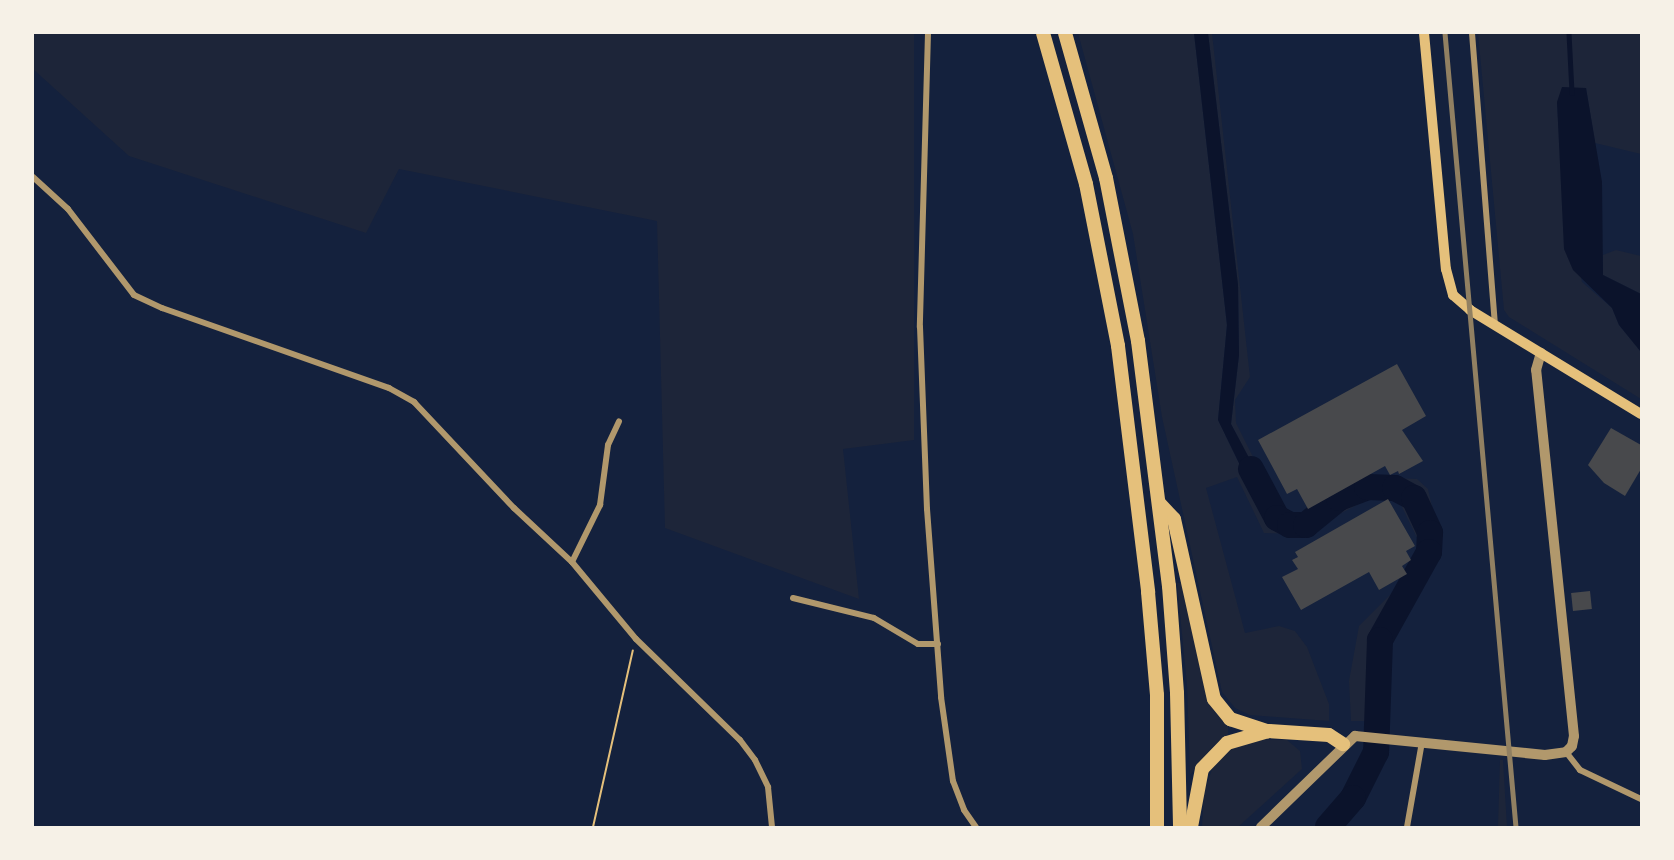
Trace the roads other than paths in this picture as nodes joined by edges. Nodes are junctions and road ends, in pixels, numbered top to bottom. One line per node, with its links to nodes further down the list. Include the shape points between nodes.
1 (928, 33): 14 (street, via 920,327 927,509)
2 (1043, 33): 22 (highway, via 1104,261 1123,380 1157,695)
3 (1065, 33): 11 (highway, via 1106,178 1126,267)
4 (1424, 33): 7 (main road, via 1448,284 1462,304)
5 (1472, 33): 7 (street)
6 (33, 177): 12 (street, via 69,209 134,295 408,397)
7 (1495, 325): 8 (main road)
8 (1541, 353): 9 (main road); 18 (street, via 1536,370 1575,736)
9 (1641, 414)
10 (619, 421): 12 (street, via 608,445 600,505)
11 (1159, 503): 15 (highway, via 1174,519 1214,699 1230,719); 23 (highway, via 1177,693)
12 (572, 562): 20 (street, via 636,639 750,752 768,786)
13 (793, 598): 14 (street, via 874,618 918,644)
14 (938, 644): 21 (street, via 953,781 964,810)
15 (1268, 731): 17 (highway, via 1329,735); 24 (highway, via 1245,735 1213,755 1197,787)
16 (1422, 741): 17 (street, via 1370,735 1355,736); 18 (street, via 1545,755); 26 (street)
17 (1343, 744): 25 (street)
18 (1566, 752): 19 (street, via 1580,770)
19 (1641, 799)
20 (772, 827)
21 (976, 827)
22 (1157, 827)
23 (1180, 827)
24 (1191, 827)
25 (1261, 827)
26 (1407, 827)

